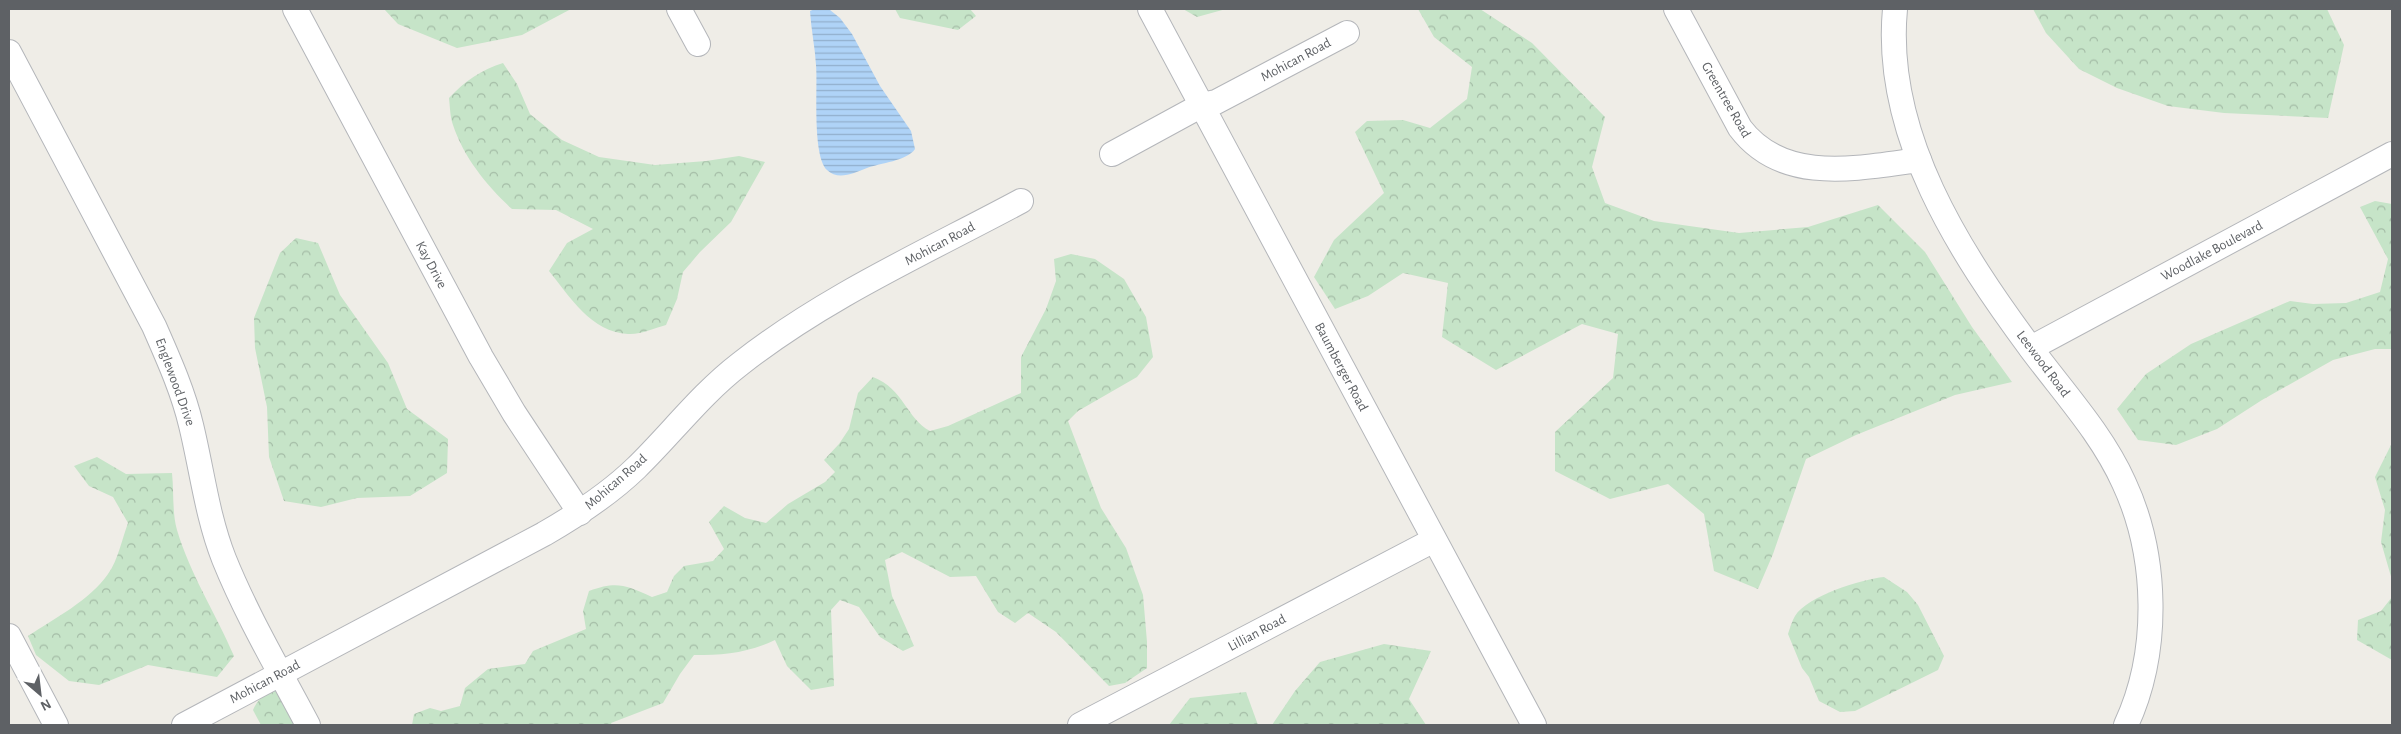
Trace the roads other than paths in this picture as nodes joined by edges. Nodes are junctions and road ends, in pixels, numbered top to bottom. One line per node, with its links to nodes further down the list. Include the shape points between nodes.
1 (295, 9): 15 (street, Kay Drive, via 481,357)
2 (679, 9): 7 (street)
3 (1150, 9): 9 (street, Baumberger Road)
4 (1676, 9): 12 (street, Greentree Road, via 1740,128 1762,152 1788,162 1828,168 1849,169)
5 (1895, 9): 12 (street, Leewood Road, via 1898,79)
6 (1347, 33): 9 (street, Mohican Road, via 1216,102)
7 (698, 44)
8 (9, 52): 18 (street, Englewood Drive, via 172,365 191,424 223,558)
9 (1202, 105): 10 (street, Mohican Road); 16 (street, Baumberger Road)
10 (1112, 154)
11 (2392, 154): 14 (street, Woodlake Boulevard)
12 (1919, 160): 14 (street, Leewood Road, via 1934,195 1961,242)
13 (1021, 201): 15 (street, Mohican Road, via 835,300 770,341 710,389 635,469)
14 (2031, 348): 24 (street, Leewood Road, via 2115,465 2140,523 2147,560 2150,626 2144,672)
15 (580, 513): 18 (street, Mohican Road)
16 (1434, 540): 22 (street, Lillian Road); 23 (street, Baumberger Road)
17 (9, 636): 19 (street)
18 (281, 673): 20 (street, Mohican Road); 21 (street, Englewood Drive)
19 (56, 725)
20 (184, 725)
21 (308, 725)
22 (1080, 725)
23 (1534, 725)
24 (2126, 725)

